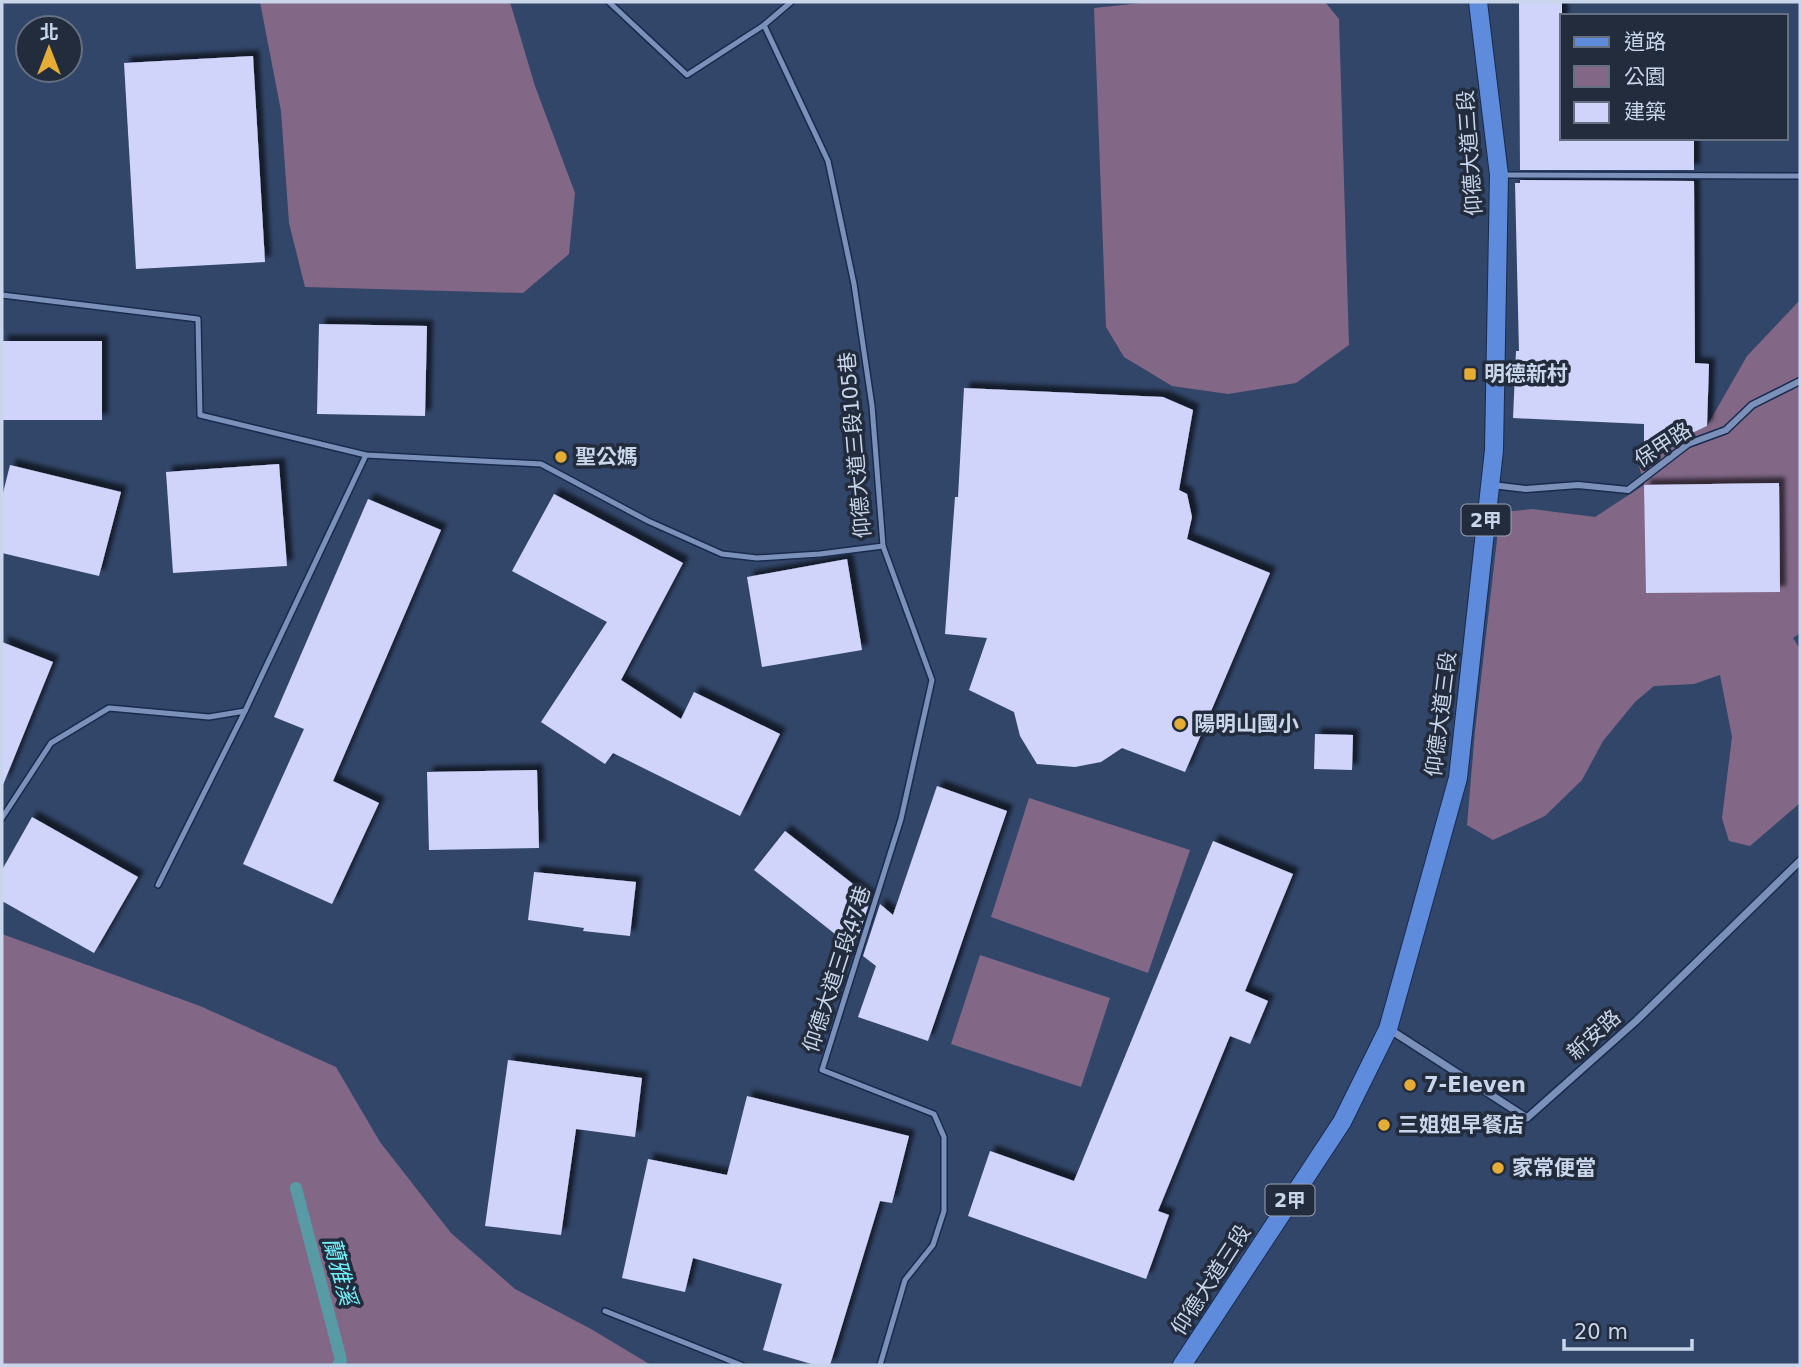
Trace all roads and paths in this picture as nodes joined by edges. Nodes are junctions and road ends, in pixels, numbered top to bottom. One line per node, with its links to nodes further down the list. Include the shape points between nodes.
1 (609, 2): 4 (lane, via 687,75)
2 (791, 2): 4 (lane)
3 (1478, 2): 5 (main road, 仰德大道三段 / 2甲)
4 (764, 25): 11 (lane, 仰德大道三段105巷, via 828,161 854,284 872,406)
5 (1499, 175): 6 (lane); 10 (main road, 仰德大道三段 / 2甲)
6 (1800, 176)
7 (2, 295): 9 (lane, 仰德大道三段105巷, via 198,319 200,415)
8 (1800, 381): 10 (street, 保甲路, via 1752,405 1726,430 1688,444 1628,490)
9 (366, 455): 11 (lane, 仰德大道三段105巷, via 541,464 722,554 757,558); 12 (lane)
10 (1490, 485): 16 (main road, 仰德大道三段 / 2甲, via 1458,778)
11 (883, 546): 19 (lane, 仰德大道三段47巷, via 932,680 901,819 822,1070 934,1114 944,1137 944,1210 933,1245 905,1280)
12 (245, 711): 13 (lane, via 209,717 109,708 51,743); 15 (lane)
13 (2, 818)
14 (1800, 861): 16 (street, 新安路, via 1636,1021 1527,1118)
15 (158, 885)
16 (1388, 1029): 20 (main road, 仰德大道三段 / 2甲, via 1342,1122)
17 (606, 1311): 18 (lane)
18 (741, 1365)
19 (880, 1365)
20 (1182, 1365)

